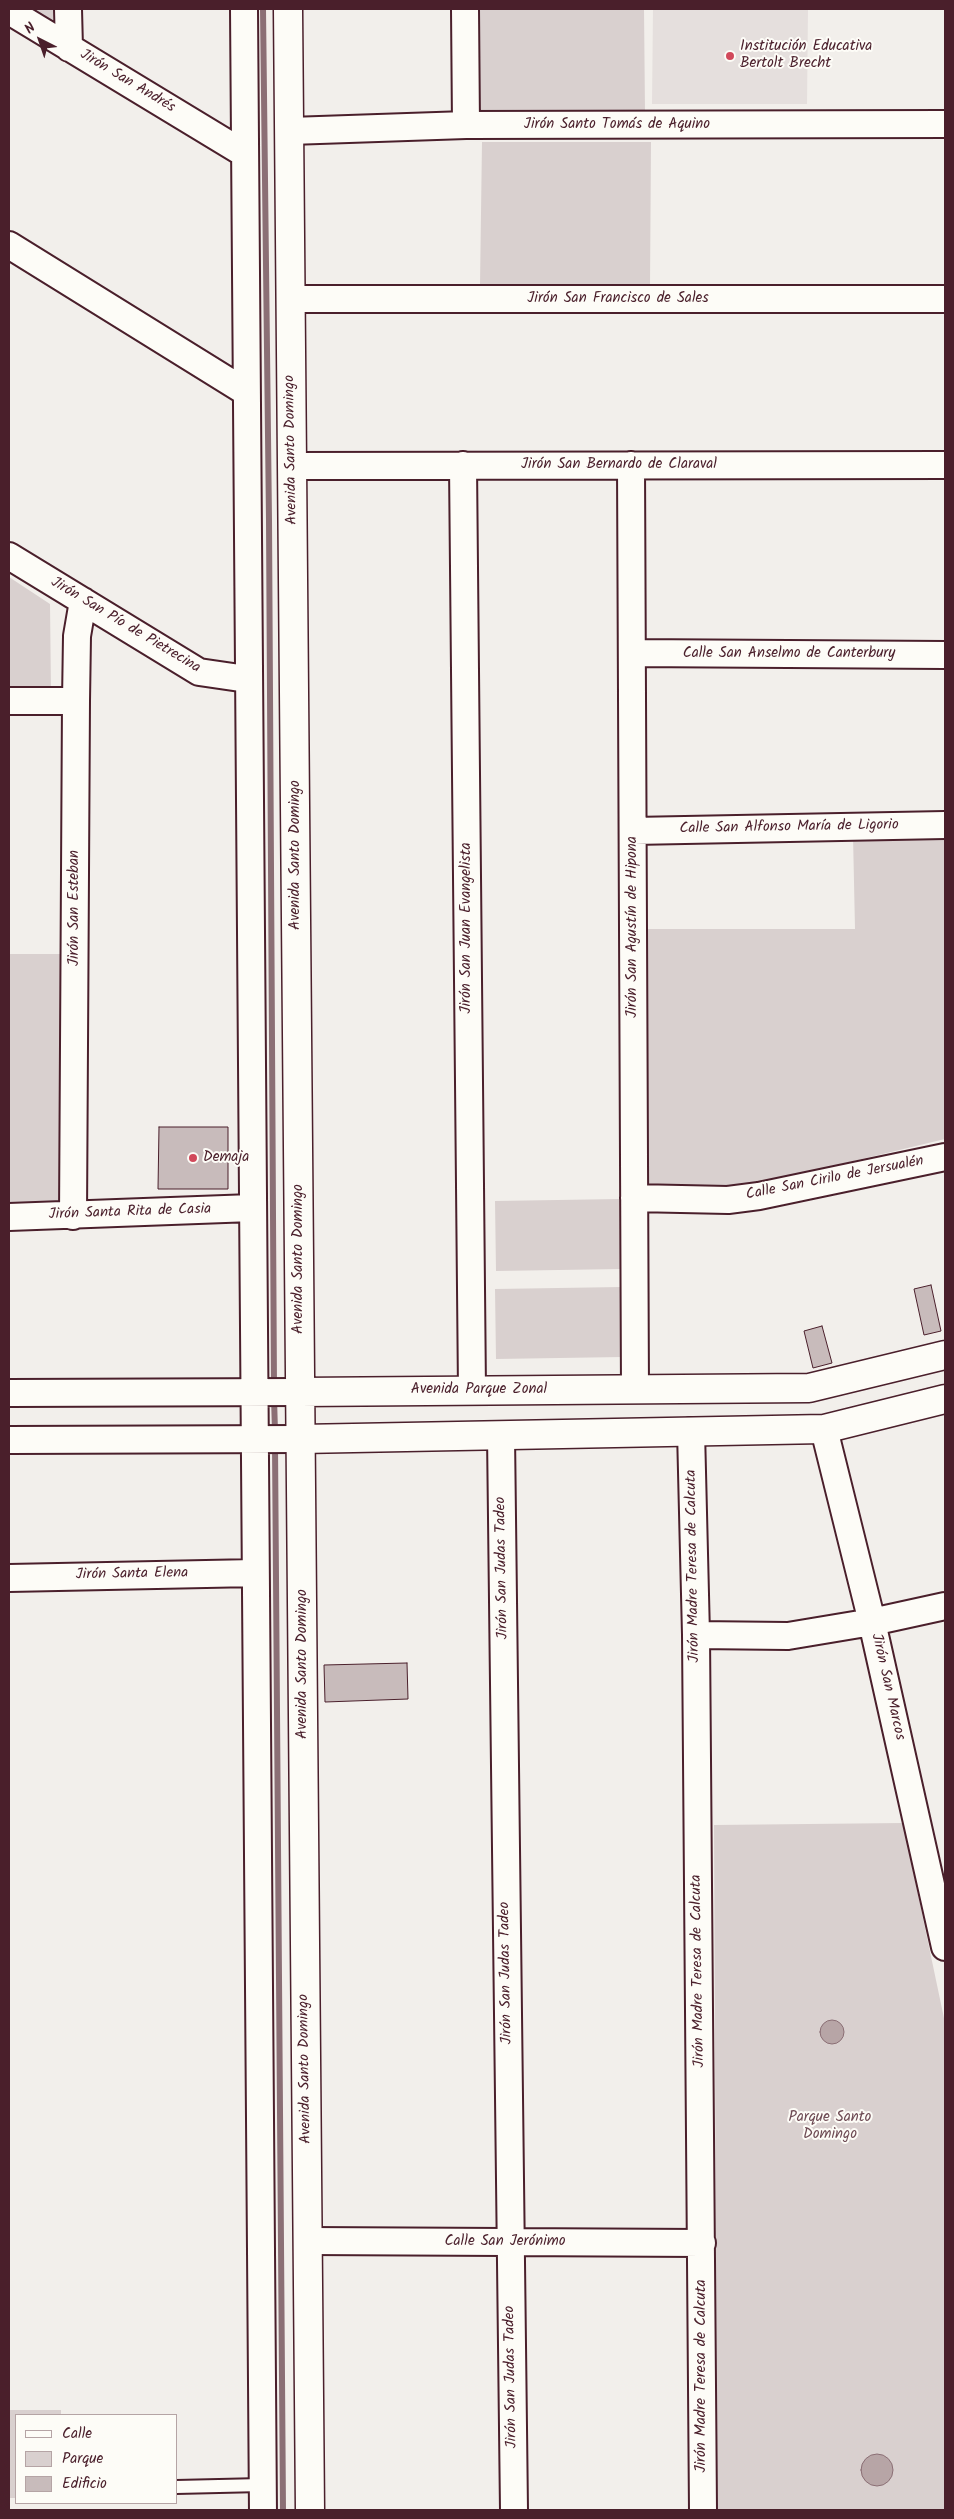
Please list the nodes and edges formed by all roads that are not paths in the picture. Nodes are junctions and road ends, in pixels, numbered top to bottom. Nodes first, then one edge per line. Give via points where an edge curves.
1 (68, 9) edge
2 (244, 9) edge
3 (288, 9) edge
4 (465, 9) edge
5 (9, 11) edge
6 (69, 48) junction
7 (945, 124) edge
8 (466, 125) junction
9 (290, 131) junction
10 (245, 154) junction
11 (9, 245) edge
12 (291, 299) junction
13 (945, 299) edge
14 (246, 392) junction
15 (464, 465) junction
16 (631, 465) junction
17 (945, 465) edge
18 (292, 466) junction
19 (9, 556) edge
20 (83, 601) junction
21 (632, 653) junction
22 (945, 655) edge
23 (248, 679) junction
24 (9, 701) edge
25 (76, 701) junction
26 (945, 825) edge
27 (632, 831) junction
28 (945, 1157) edge
29 (634, 1198) junction
30 (252, 1208) junction
31 (73, 1216) junction
32 (9, 1217) edge
33 (945, 1355) edge
34 (634, 1389) junction
35 (472, 1390) junction
36 (253, 1392) junction
37 (300, 1392) junction
38 (9, 1393) edge
39 (945, 1399) edge
40 (824, 1429) junction
41 (691, 1431) junction
42 (501, 1435) junction
43 (301, 1439) junction
44 (9, 1440) edge
45 (254, 1440) junction
46 (255, 1573) junction
47 (9, 1578) edge
48 (945, 1606) edge
49 (872, 1622) junction
50 (696, 1635) junction
51 (945, 1947) edge
52 (308, 2242) junction
53 (510, 2242) junction
54 (702, 2243) junction
55 (178, 2487) edge
56 (263, 2498) edge
57 (310, 2510) edge
58 (514, 2510) edge
59 (703, 2510) edge

1 - 6 street
2 - 10 street
3 - 9 main road, Avenida Santo Domingo
4 - 8 street
5 - 6 street, Jirón San Andrés
6 - 10 street, Jirón San Andrés
7 - 8 street, Jirón Santo Tomás de Aquino
8 - 9 street, Jirón Santo Tomás de Aquino
9 - 12 main road, Avenida Santo Domingo
10 - 14 street
11 - 14 street
12 - 13 street, Jirón San Francisco de Sales
12 - 18 main road, Avenida Santo Domingo
14 - 23 street
15 - 16 street, Jirón San Bernardo de Claraval
15 - 18 street, Jirón San Bernardo de Claraval
15 - 35 street, Jirón San Juan Evangelista
16 - 17 street, Jirón San Bernardo de Claraval
16 - 21 street, Jirón San Agustín de Hipona
18 - 37 main road, Avenida Santo Domingo
19 - 20 street, Jirón San Pío de Pietrecina
20 - 23 street, Jirón San Pío de Pietrecina via 199,672
20 - 25 street, Jirón San Esteban via 77,636
21 - 22 street, Calle San Anselmo de Canterbury
21 - 27 street, Jirón San Agustín de Hipona
23 - 30 street
24 - 25 street
25 - 31 street, Jirón San Esteban
26 - 27 street, Calle San Alfonso María de Ligorio
27 - 29 street, Jirón San Agustín de Hipona
28 - 29 street, Calle San Cirilo de Jersualén via 759,1196 728,1200
29 - 34 street, Jirón San Agustín de Hipona
30 - 31 street, Jirón Santa Rita de Casia
30 - 36 street
31 - 32 street, Jirón Santa Rita de Casia
33 - 34 main road, Avenida Parque Zonal via 809,1388
34 - 35 main road, Avenida Parque Zonal
35 - 37 main road, Avenida Parque Zonal
36 - 37 street, Avenida Parque Zonal
36 - 38 street, Avenida Parque Zonal
36 - 45 street
37 - 43 main road, Avenida Santo Domingo
39 - 40 main road
40 - 41 main road
40 - 49 street, Jirón San Marcos
41 - 42 main road
41 - 50 street, Jirón Madre Teresa de Calcuta
42 - 43 main road
42 - 53 street, Jirón San Judas Tadeo
43 - 45 street
43 - 52 main road, Avenida Santo Domingo
44 - 45 street
45 - 46 street
46 - 47 street, Jirón Santa Elena
46 - 56 street
48 - 49 street
49 - 50 street via 788,1636
49 - 51 street, Jirón San Marcos
50 - 54 street, Jirón Madre Teresa de Calcuta
52 - 53 street, Calle San Jerónimo
52 - 57 main road, Avenida Santo Domingo
53 - 54 street, Calle San Jerónimo
53 - 58 street, Jirón San Judas Tadeo
54 - 59 street, Jirón Madre Teresa de Calcuta
55 - 56 lane

